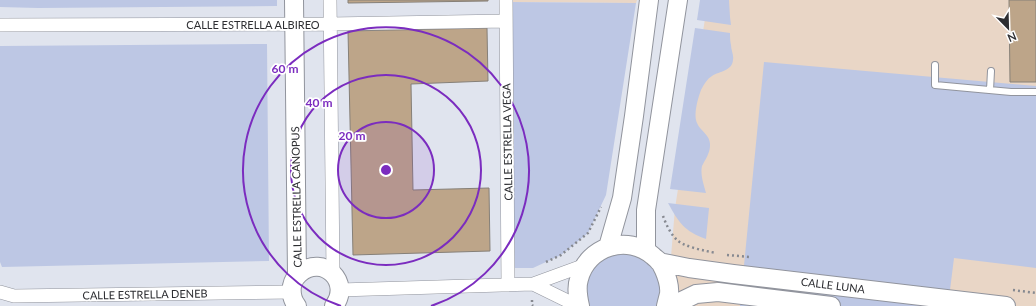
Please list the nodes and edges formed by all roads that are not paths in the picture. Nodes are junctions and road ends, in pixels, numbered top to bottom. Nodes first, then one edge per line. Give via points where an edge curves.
1 (294, 0) edge
2 (330, 0) edge
3 (506, 0) edge
4 (649, 0) edge
5 (678, 0) edge
6 (506, 21) junction
7 (294, 24) junction
8 (330, 24) junction
9 (0, 26) edge
10 (935, 65) dead end
11 (991, 71) dead end
12 (990, 90) junction
13 (1036, 92) edge
14 (608, 246) junction
15 (653, 256) junction
16 (585, 265) junction
17 (332, 273) junction
18 (297, 275) junction
19 (533, 284) junction
20 (508, 285) junction
21 (0, 292) edge
22 (337, 298) edge
23 (294, 299) edge
24 (579, 306) edge
25 (666, 306) edge
26 (671, 306) edge
27 (831, 306) edge
28 (1006, 306) edge

1 - 7 street, CALLE ESTRELLA CANOPUS
2 - 8 street
3 - 6 street, CALLE ESTRELLA VEGA
4 - 14 street via 622,198
5 - 15 street via 646,210
6 - 8 street, CALLE ESTRELLA ALBIREO
6 - 20 street, CALLE ESTRELLA VEGA
7 - 8 street, CALLE ESTRELLA ALBIREO
7 - 9 street, CALLE ESTRELLA ALBIREO
7 - 18 street, CALLE ESTRELLA CANOPUS
8 - 17 street
10 - 12 lane via 935,85
11 - 12 lane
12 - 13 lane
14 - 15 street, CALLE LUNA via 628,244
14 - 16 street via 591,257
15 - 25 street via 667,276 669,293
15 - 28 street, CALLE LUNA via 688,268
16 - 19 street
16 - 24 street via 579,279
17 - 18 street via 314,266
17 - 22 street via 338,281
18 - 23 street via 292,283
19 - 20 street
19 - 24 street
20 - 22 street
21 - 23 street, CALLE ESTRELLA DENEB via 14,296
26 - 27 street, CALLE LUNA via 696,294 718,292

